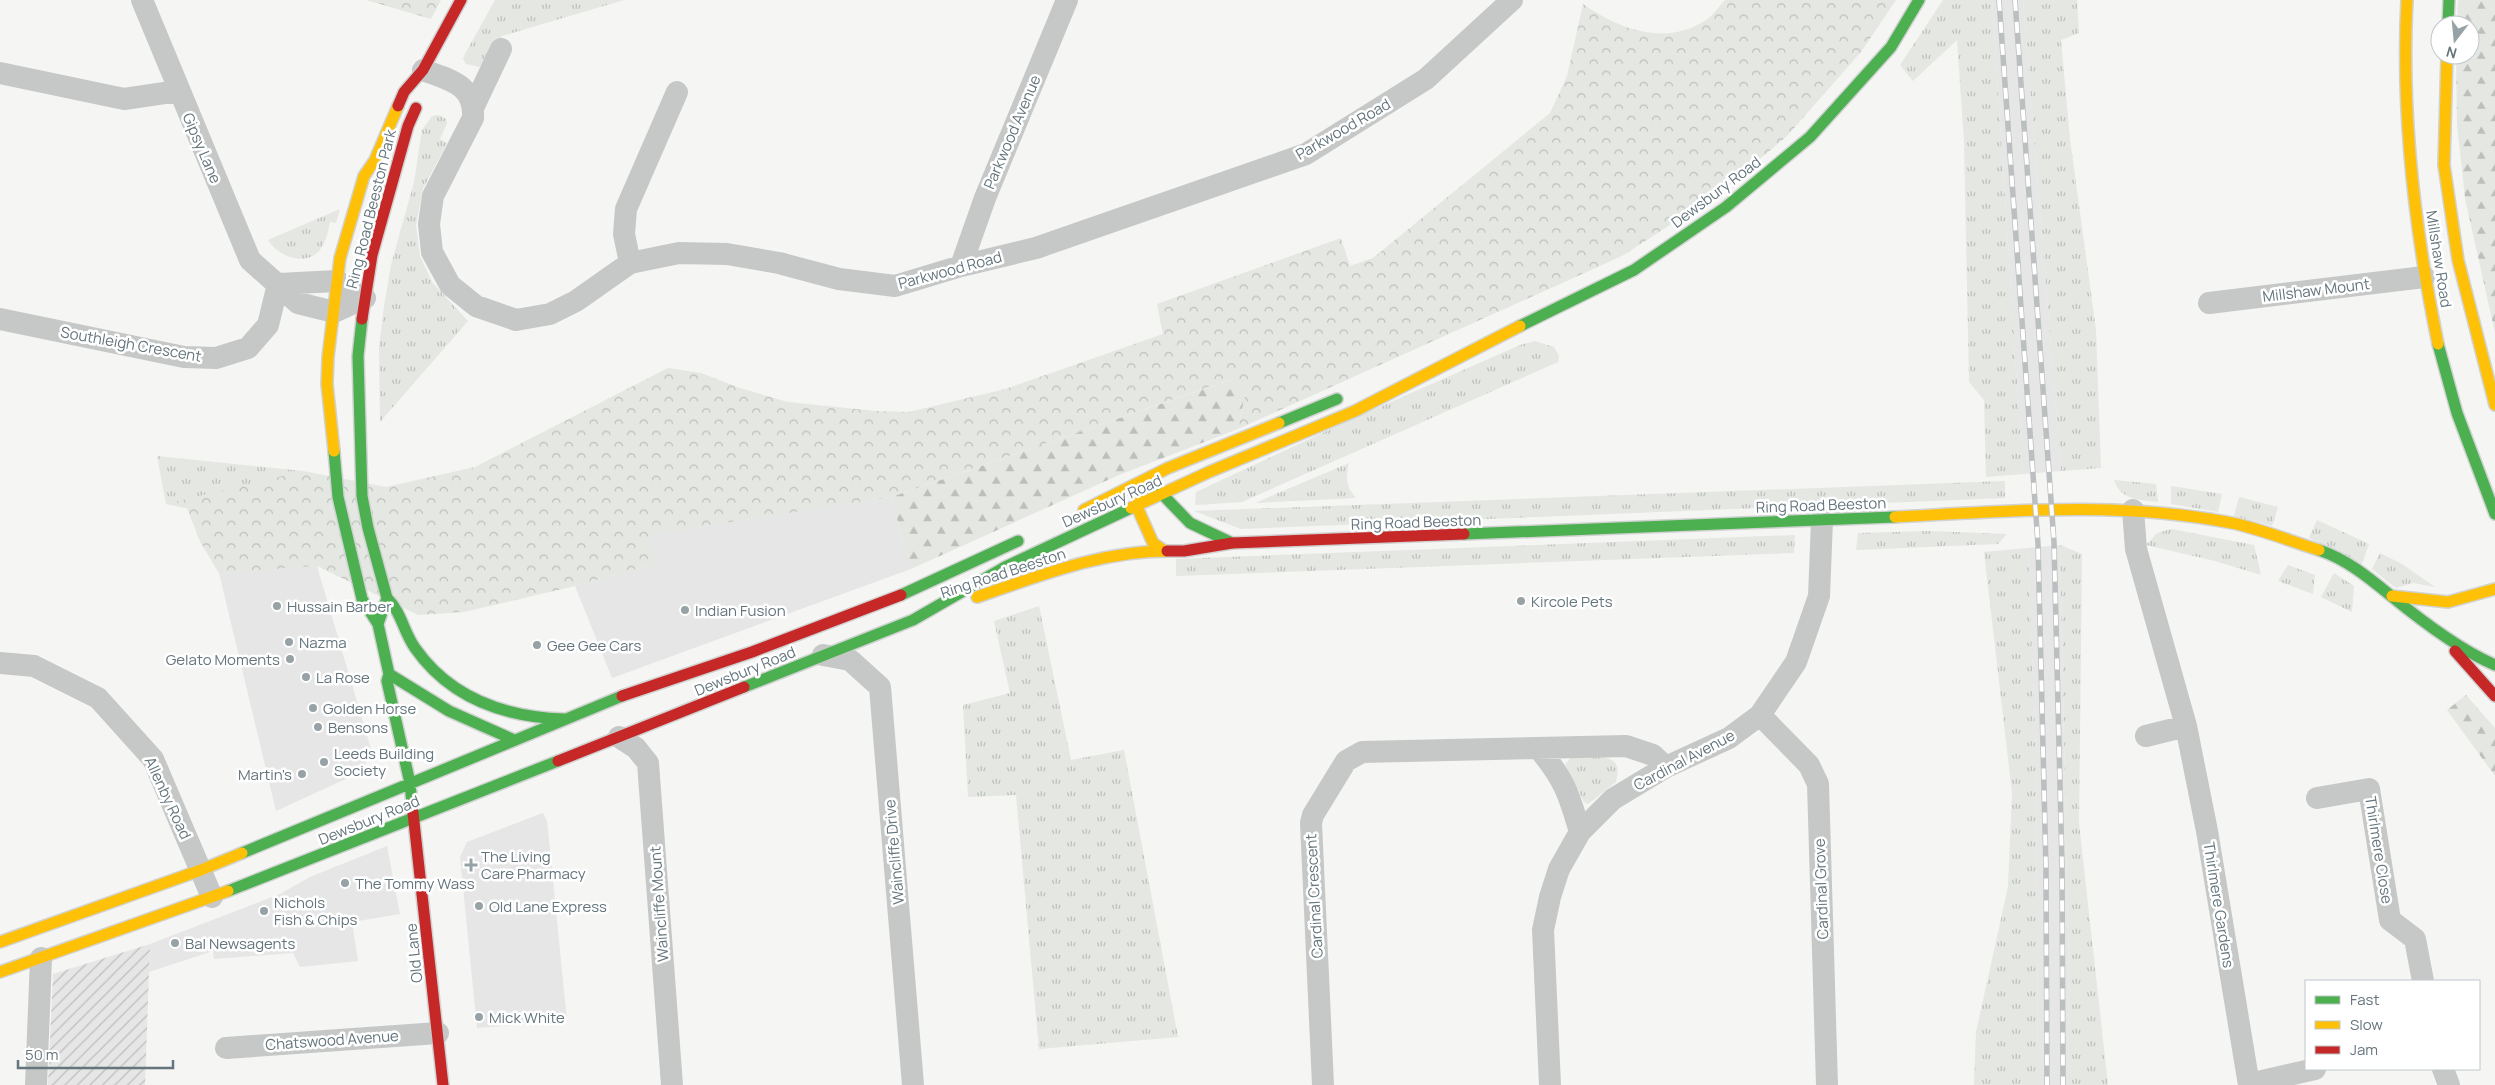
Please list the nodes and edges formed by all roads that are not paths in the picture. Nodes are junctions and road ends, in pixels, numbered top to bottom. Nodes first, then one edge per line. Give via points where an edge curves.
1 (142, 0) edge
2 (461, 0) edge
3 (1067, 0) edge
4 (1512, 0) edge
5 (1919, 0) edge
6 (2408, 0) edge
7 (2449, 0) edge
8 (2448, 15) edge
9 (501, 48) dead end
10 (2447, 65) edge
11 (423, 70) junction
12 (0, 73) edge
13 (178, 91) junction
14 (677, 92) dead end
15 (473, 108) junction
16 (630, 263) junction
17 (961, 266) junction
18 (2424, 278) junction
19 (337, 281) junction
20 (278, 284) junction
21 (364, 298) junction
22 (2209, 303) dead end
23 (334, 312) junction
24 (0, 320) edge
25 (1479, 346) junction
26 (1397, 377) dead end
27 (1351, 394) dead end
28 (2495, 404) edge
29 (1140, 484) junction
30 (1163, 495) junction
31 (1137, 507) junction
32 (2133, 510) junction
33 (2495, 514) edge
34 (1070, 517) dead end
35 (1822, 520) junction
36 (1026, 537) dead end
37 (1232, 543) junction
38 (1163, 550) junction
39 (2495, 589) edge
40 (2391, 596) junction
41 (387, 598) junction
42 (913, 620) junction
43 (378, 624) junction
44 (2445, 635) junction
45 (823, 655) junction
46 (0, 662) edge
47 (2495, 665) edge
48 (389, 674) junction
49 (2495, 696) edge
50 (1760, 715) junction
51 (564, 719) junction
52 (2186, 726) junction
53 (2146, 736) dead end
54 (619, 738) junction
55 (512, 740) junction
56 (534, 748) dead end
57 (1539, 749) junction
58 (549, 753) dead end
59 (564, 758) junction
60 (1666, 767) junction
61 (410, 783) junction
62 (2317, 798) dead end
63 (414, 818) junction
64 (1580, 832) junction
65 (201, 870) junction
66 (212, 897) junction
67 (0, 942) edge
68 (41, 958) junction
69 (0, 972) edge
70 (2423, 980) edge
71 (438, 1033) junction
72 (226, 1048) dead end
73 (2311, 1070) edge
74 (2444, 1070) edge
75 (2249, 1084) edge
76 (36, 1085) edge
77 (443, 1085) edge
78 (672, 1085) edge
79 (913, 1085) edge
80 (1323, 1085) edge
81 (1550, 1085) edge
82 (1827, 1085) edge
83 (2449, 1085) edge

1 - 13 street, Gipsy Lane
2 - 11 main road, Ring Road Beeston Park
3 - 17 street, Parkwood Avenue via 985,198
4 - 17 street, Parkwood Road via 1426,79 1306,154 1036,248
5 - 25 main road, Dewsbury Road via 1891,47 1810,137 1726,206 1634,270
6 - 18 main road, Millshaw Road via 2404,37 2412,186
7 - 8 main road
9 - 15 street, Parkwood Road
10 - 28 main road, Millshaw Road via 2444,165 2458,260
11 - 15 street via 455,82 469,93
11 - 19 main road, Ring Road Beeston Park via 404,92 375,160 364,176 340,258
11 - 21 main road, Ring Road Beeston Park via 418,102 408,126 372,255
12 - 13 street via 124,99
13 - 20 street, Gipsy Lane via 250,260
14 - 16 street via 626,209 624,234
15 - 16 street, Parkwood Road via 473,118 433,196 428,224 432,252 450,285 476,306 516,320 550,314 576,301
16 - 17 street, Parkwood Road via 679,253 727,254 779,263 839,279 895,286
18 - 22 street, Millshaw Mount
18 - 33 main road, Millshaw Road via 2447,379
19 - 20 street
19 - 21 street
19 - 23 main road, Ring Road Beeston Park
20 - 23 street, Gipsy Lane via 298,303
20 - 24 street, Southleigh Crescent via 268,325 248,348 216,358 184,356
21 - 23 street
21 - 41 main road, Ring Road Beeston Park via 358,364 362,496
23 - 43 main road, Ring Road Beeston Park via 327,384 338,497 362,599
25 - 26 main road, Dewsbury Road
25 - 30 main road, Dewsbury Road via 1354,411 1209,472
27 - 29 main road, Dewsbury Road via 1176,464
29 - 30 main road, Ring Road Beeston
29 - 31 main road
29 - 34 main road, Dewsbury Road
30 - 31 main road, Dewsbury Road
30 - 37 main road, Ring Road Beeston via 1190,523
31 - 38 main road via 1154,543
31 - 42 main road, Dewsbury Road via 1005,567
32 - 35 main road, Ring Road Beeston via 2074,508
32 - 40 main road, Ring Road Beeston via 2233,523 2310,547 2367,575
32 - 52 street, Thirlmere Gardens via 2136,548
35 - 37 main road, Ring Road Beeston
35 - 50 street, Cardinal Avenue via 1820,596 1796,662
36 - 51 main road, Dewsbury Road via 916,589
37 - 38 main road, Ring Road Beeston via 1184,551
38 - 42 main road, Ring Road Beeston via 1125,554 1055,570
39 - 40 main road via 2448,602
40 - 44 main road, Ring Road Beeston
41 - 43 main road
41 - 51 main road via 399,611 405,630 422,658 456,691 519,717
42 - 45 main road, Dewsbury Road
43 - 48 main road, Ring Road Beeston Park
44 - 47 main road, Ring Road Beeston
44 - 49 main road via 2459,659
45 - 54 main road, Dewsbury Road
45 - 79 street, Waincliffe Drive via 850,660 880,687
46 - 65 street, Allenby Road via 34,666 98,698 153,759
48 - 55 main road via 429,702
48 - 61 main road, Ring Road Beeston Park via 386,681
50 - 60 street, Cardinal Avenue via 1729,738
50 - 82 street, Cardinal Grove via 1809,765 1818,784
51 - 55 main road, Dewsbury Road
52 - 53 street
52 - 75 street, Thirlmere Gardens
54 - 59 main road, Dewsbury Road
54 - 78 street, Waincliffe Mount via 636,748 648,763
55 - 56 main road
55 - 61 main road, Dewsbury Road
57 - 60 street, Cardinal Crescent via 1626,746 1653,755
57 - 64 street via 1556,768 1567,788
57 - 80 street, Cardinal Crescent via 1362,752 1346,761 1311,823
58 - 59 main road
59 - 63 main road, Dewsbury Road
60 - 64 street, Cardinal Avenue via 1613,800
61 - 63 main road, Ring Road Beeston Park
61 - 65 main road, Dewsbury Road
62 - 70 street, Thirlmere Close via 2370,789 2390,920 2415,939
63 - 66 main road, Dewsbury Road
63 - 71 main road, Old Lane
64 - 81 street, Cardinal Avenue via 1559,869 1543,930
65 - 66 street, Allenby Road
65 - 67 main road, Dewsbury Road
66 - 68 main road, Dewsbury Road
68 - 69 main road, Dewsbury Road
68 - 76 street
71 - 72 street, Chatswood Avenue
71 - 77 main road, Old Lane
73 - 75 street
74 - 83 street

